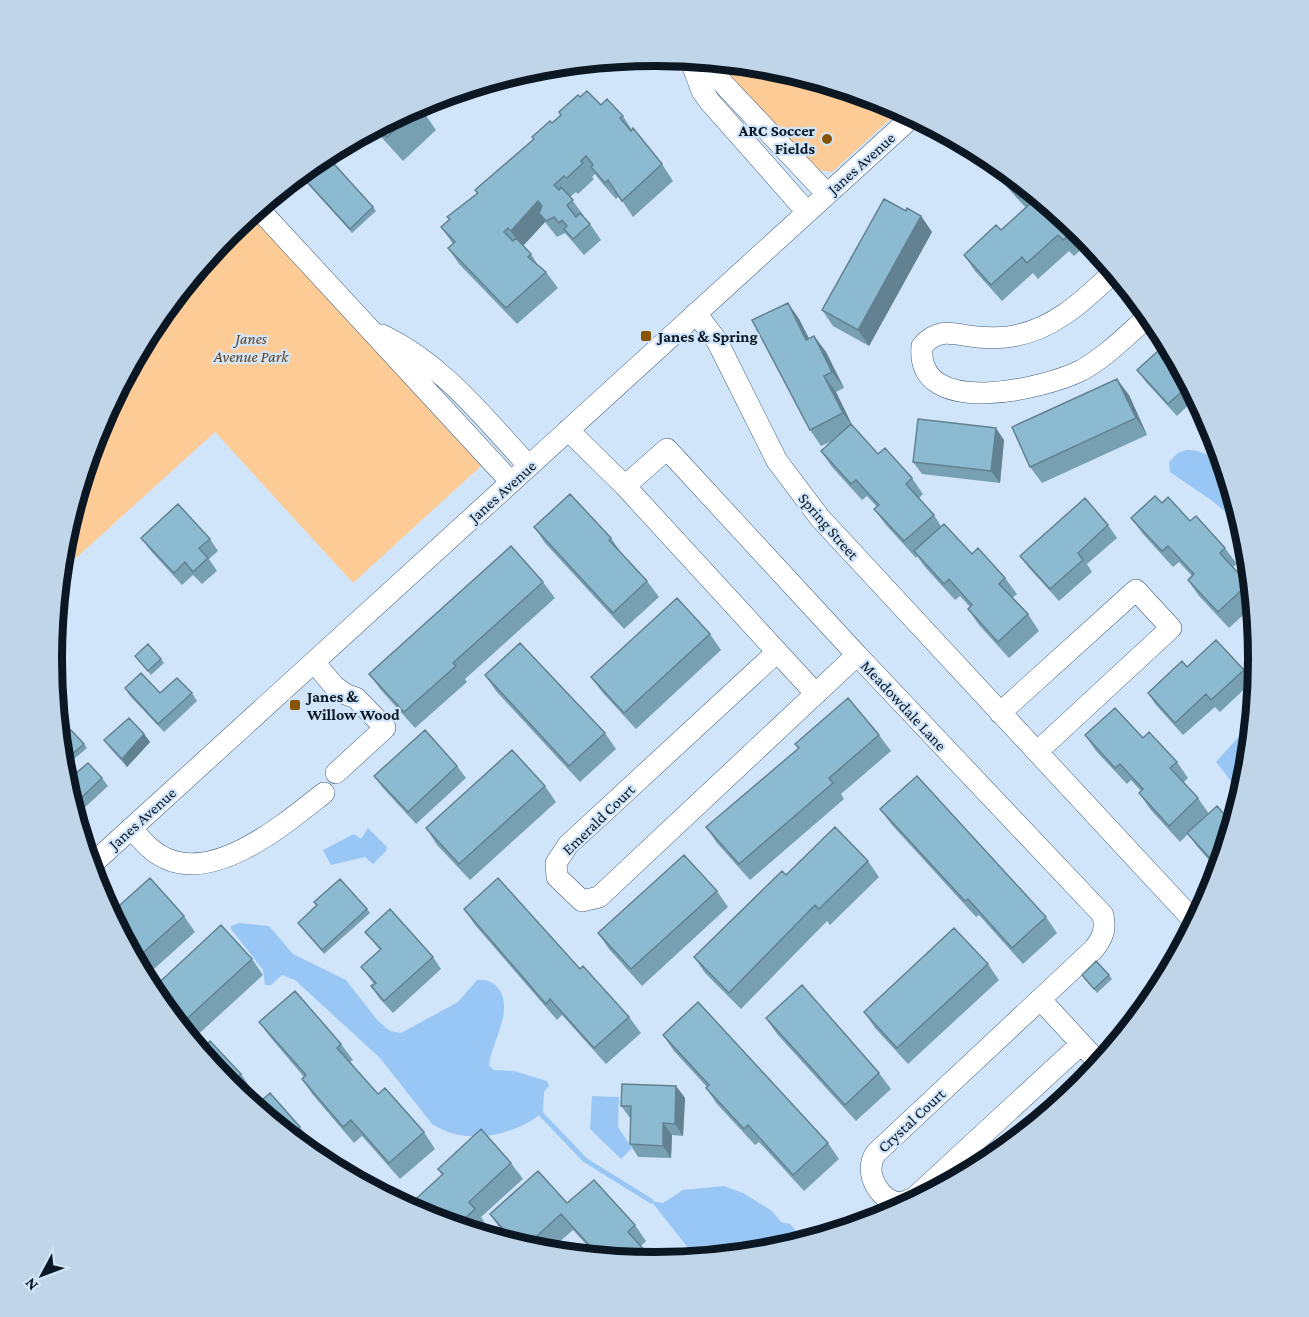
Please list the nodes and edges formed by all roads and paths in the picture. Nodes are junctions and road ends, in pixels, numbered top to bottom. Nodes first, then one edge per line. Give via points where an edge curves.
1 (693, 67) edge
2 (709, 69) edge
3 (906, 122) edge
4 (827, 194) junction
5 (807, 212) junction
6 (263, 214) edge
7 (1108, 278) edge
8 (696, 313) junction
9 (1142, 322) edge
10 (371, 330) junction
11 (568, 430) junction
12 (529, 466) junction
13 (511, 482) junction
14 (625, 486) junction
15 (777, 652) junction
16 (857, 655) junction
17 (314, 662) junction
18 (816, 694) junction
19 (1000, 713) junction
20 (1037, 752) junction
21 (336, 774) dead end
22 (324, 793) dead end
23 (131, 828) junction
24 (97, 859) edge
25 (1189, 915) edge
26 (1040, 999) junction
27 (1081, 1044) junction
28 (1093, 1057) edge
29 (930, 1183) edge
30 (892, 1201) edge

1 - 5 street via 710,102
2 - 4 street
3 - 4 street, Janes Avenue
4 - 5 street, Janes Avenue
5 - 8 street, Janes Avenue
6 - 10 street
7 - 9 street via 1070,313 1042,327 1014,336 939,332 922,346 921,360 929,375 942,385 962,391 1010,393 1082,370
8 - 11 street, Janes Avenue
8 - 19 street, Spring Street via 717,341 764,436 800,494
10 - 12 street via 411,349 443,375
10 - 13 street
11 - 12 street, Janes Avenue
11 - 14 street
12 - 13 street, Janes Avenue
13 - 17 street, Janes Avenue
14 - 15 street
14 - 16 street via 667,449
15 - 18 street
15 - 18 street, Emerald Court via 561,854 556,863 557,877 577,898 589,902 599,897
16 - 18 street, Meadowdale Lane
16 - 26 street, Meadowdale Lane via 1103,915 1103,936 1094,949
17 - 21 street via 334,686 357,698 385,728
17 - 23 street, Janes Avenue
19 - 20 street, Spring Street
19 - 20 street via 1136,590 1171,628
20 - 25 street, Spring Street
22 - 23 street via 265,838 199,863 167,860
23 - 24 street, Janes Avenue
26 - 27 street
26 - 30 street, Crystal Court via 876,1153 869,1174
27 - 28 street
27 - 29 street, Crystal Court

